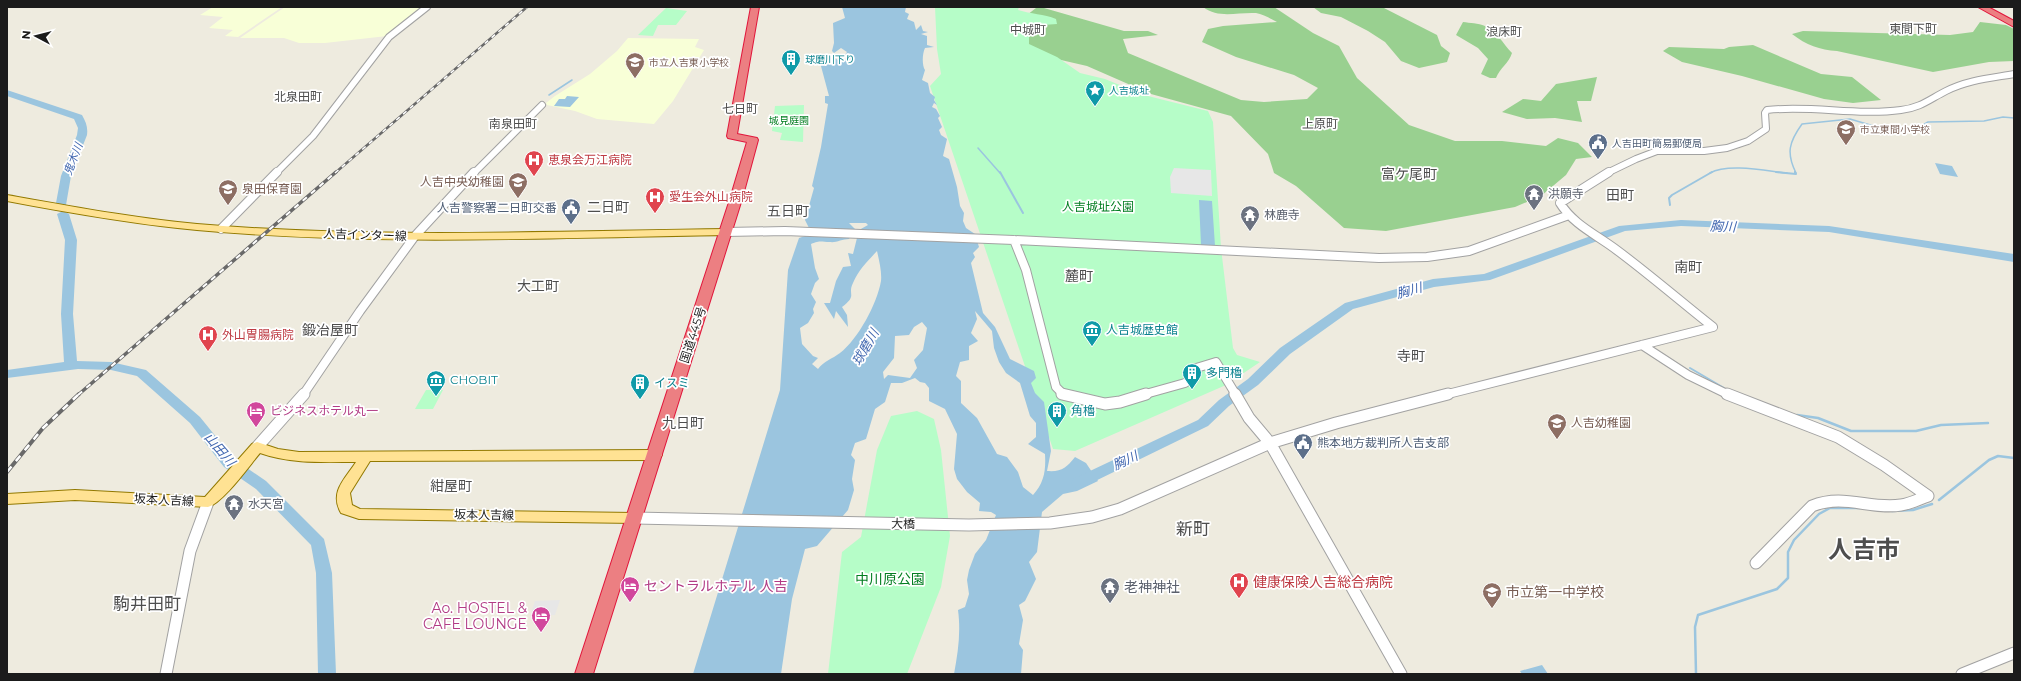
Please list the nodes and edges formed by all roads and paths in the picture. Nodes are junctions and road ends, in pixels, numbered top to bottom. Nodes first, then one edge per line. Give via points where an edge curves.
1 (427, 7) edge
2 (754, 7) edge
3 (1982, 7) edge
4 (2014, 24) edge
5 (2014, 74) edge
6 (542, 105) dead end
7 (7, 198) edge
8 (1571, 216) junction
9 (221, 229) junction
10 (726, 232) junction
11 (415, 236) junction
12 (1014, 240) junction
13 (1642, 345) junction
14 (1270, 443) junction
15 (254, 450) junction
16 (655, 455) junction
17 (366, 457) junction
18 (212, 498) junction
19 (7, 499) edge
20 (635, 518) junction
21 (1756, 563) dead end
22 (2014, 653) edge
23 (166, 674) edge
24 (584, 674) edge
25 (1402, 674) edge
26 (1962, 674) edge

1 - 9 street via 389,37 313,136
2 - 10 highway, 国道445号 via 732,136 753,140
3 - 4 highway
5 - 8 street via 1969,82 1946,91 1925,104 1902,110 1767,110 1766,129 1741,144 1699,151 1659,151 1630,161 1560,203
6 - 11 street
7 - 9 main road, 人吉インター線 via 97,215
8 - 12 street via 1469,251 1427,257 1379,258
8 - 13 street, 大橋 via 1713,327
9 - 11 main road, 人吉インター線
10 - 11 main road, 人吉インター線
10 - 12 street
10 - 16 highway, 国道445号
11 - 15 street via 360,311 310,389
12 - 14 street via 1026,270 1056,387 1062,395 1105,404 1120,402 1185,383 1191,378 1193,369 1216,362 1249,418
13 - 14 street, 大橋 via 1336,422
13 - 21 street via 1664,362 1730,396 1854,445 1928,496 1900,505 1838,500 1818,503 1785,531
14 - 20 street, 大橋 via 1120,509 1092,517 1050,523 969,525
14 - 25 street
15 - 17 main road via 299,457
15 - 18 main road
16 - 17 main road
16 - 20 highway, 国道445号
17 - 20 main road, 坂本人吉線 via 343,493 346,510 360,514
18 - 19 main road, 坂本人吉線 via 75,495
18 - 23 street via 190,551
20 - 24 highway, 国道445号
22 - 26 street

